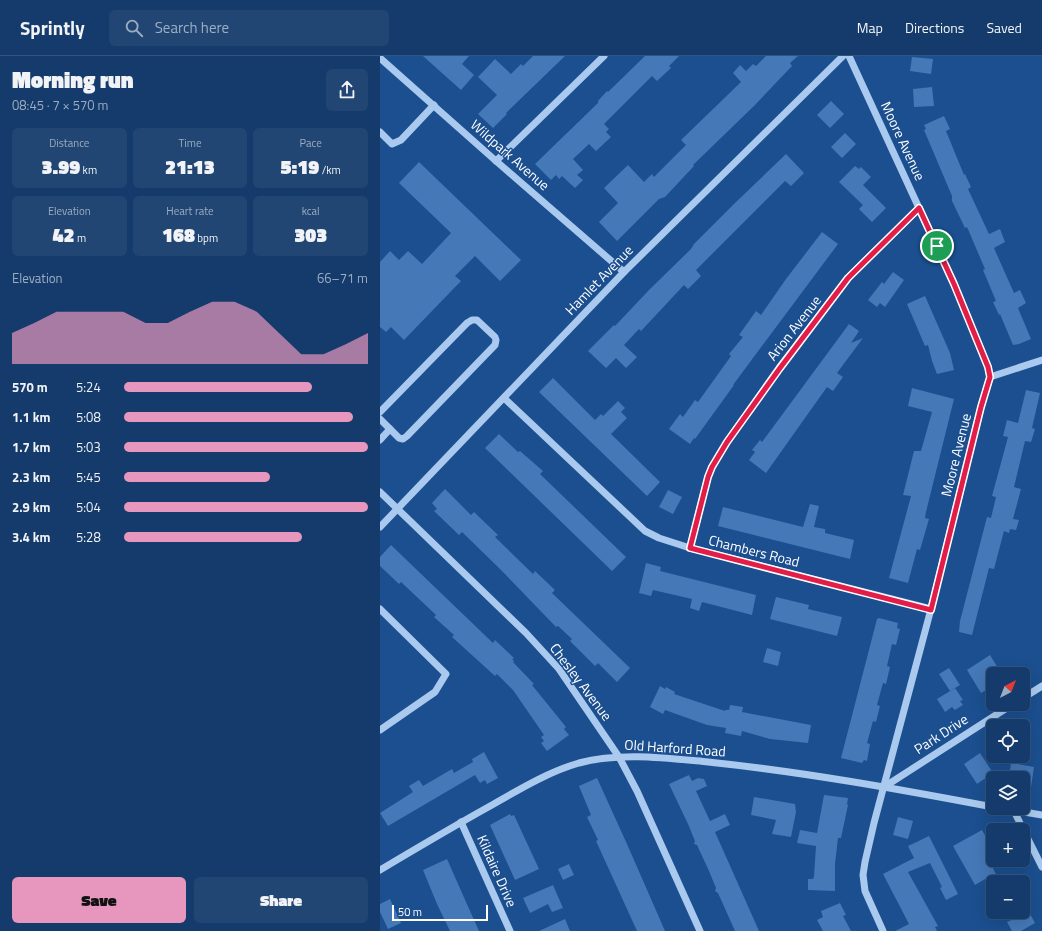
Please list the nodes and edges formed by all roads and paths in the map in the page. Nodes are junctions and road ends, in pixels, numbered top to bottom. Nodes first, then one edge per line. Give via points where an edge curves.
1 (604, 56) edge
2 (843, 56) edge
3 (849, 56) edge
4 (380, 58) edge
5 (434, 105) junction
6 (380, 132) edge
7 (496, 161) junction
8 (919, 208) junction
9 (624, 272) junction
10 (1042, 360) edge
11 (990, 377) junction
12 (504, 398) junction
13 (380, 412) edge
14 (380, 419) edge
15 (390, 429) junction
16 (380, 440) edge
17 (380, 492) edge
18 (397, 509) junction
19 (380, 527) edge
20 (690, 548) junction
21 (380, 609) edge
22 (931, 610) junction
23 (1042, 686) edge
24 (1030, 694) edge
25 (1002, 711) edge
26 (380, 730) edge
27 (619, 757) junction
28 (884, 787) junction
29 (986, 806) edge
30 (1030, 813) edge
31 (1016, 815) edge
32 (1042, 815) edge
33 (461, 822) junction
34 (1042, 867) edge
35 (380, 870) edge
36 (510, 931) edge
37 (700, 931) edge
38 (883, 931) edge

1 - 7 street
2 - 9 street, Hamlet Avenue
3 - 8 street, Moore Avenue
4 - 5 street, Wildpark Avenue
5 - 6 street via 401,140 392,144
5 - 7 street, Wildpark Avenue
7 - 9 street, Wildpark Avenue
8 - 11 street, Moore Avenue via 954,284 987,363
8 - 20 street, Arion Avenue via 848,278 727,442 708,477
9 - 12 street, Hamlet Avenue
10 - 11 street
11 - 22 street, Moore Avenue
12 - 18 street, Hamlet Avenue
12 - 20 street, Chambers Road via 635,523 659,538
13 - 15 street via 467,323 477,320 495,337 495,345 407,436 399,438
14 - 15 street
15 - 16 street
17 - 18 street, Chesley Avenue
18 - 19 street, Hamlet Avenue
18 - 27 street, Chesley Avenue via 543,651 575,691
20 - 22 street, Chambers Road
21 - 26 street via 446,674 435,692
22 - 28 street, Moore Avenue
23 - 24 street
25 - 28 street, Park Drive
27 - 28 street, Old Harford Road via 686,760 766,768
27 - 33 street, Old Harford Road via 593,760 548,774
27 - 37 street, Chesley Avenue
28 - 29 street, Old Harford Road
28 - 38 street, Moore Avenue via 863,874 867,898
30 - 32 street
31 - 34 street
33 - 35 street, Old Harford Road
33 - 36 street, Kildaire Drive

